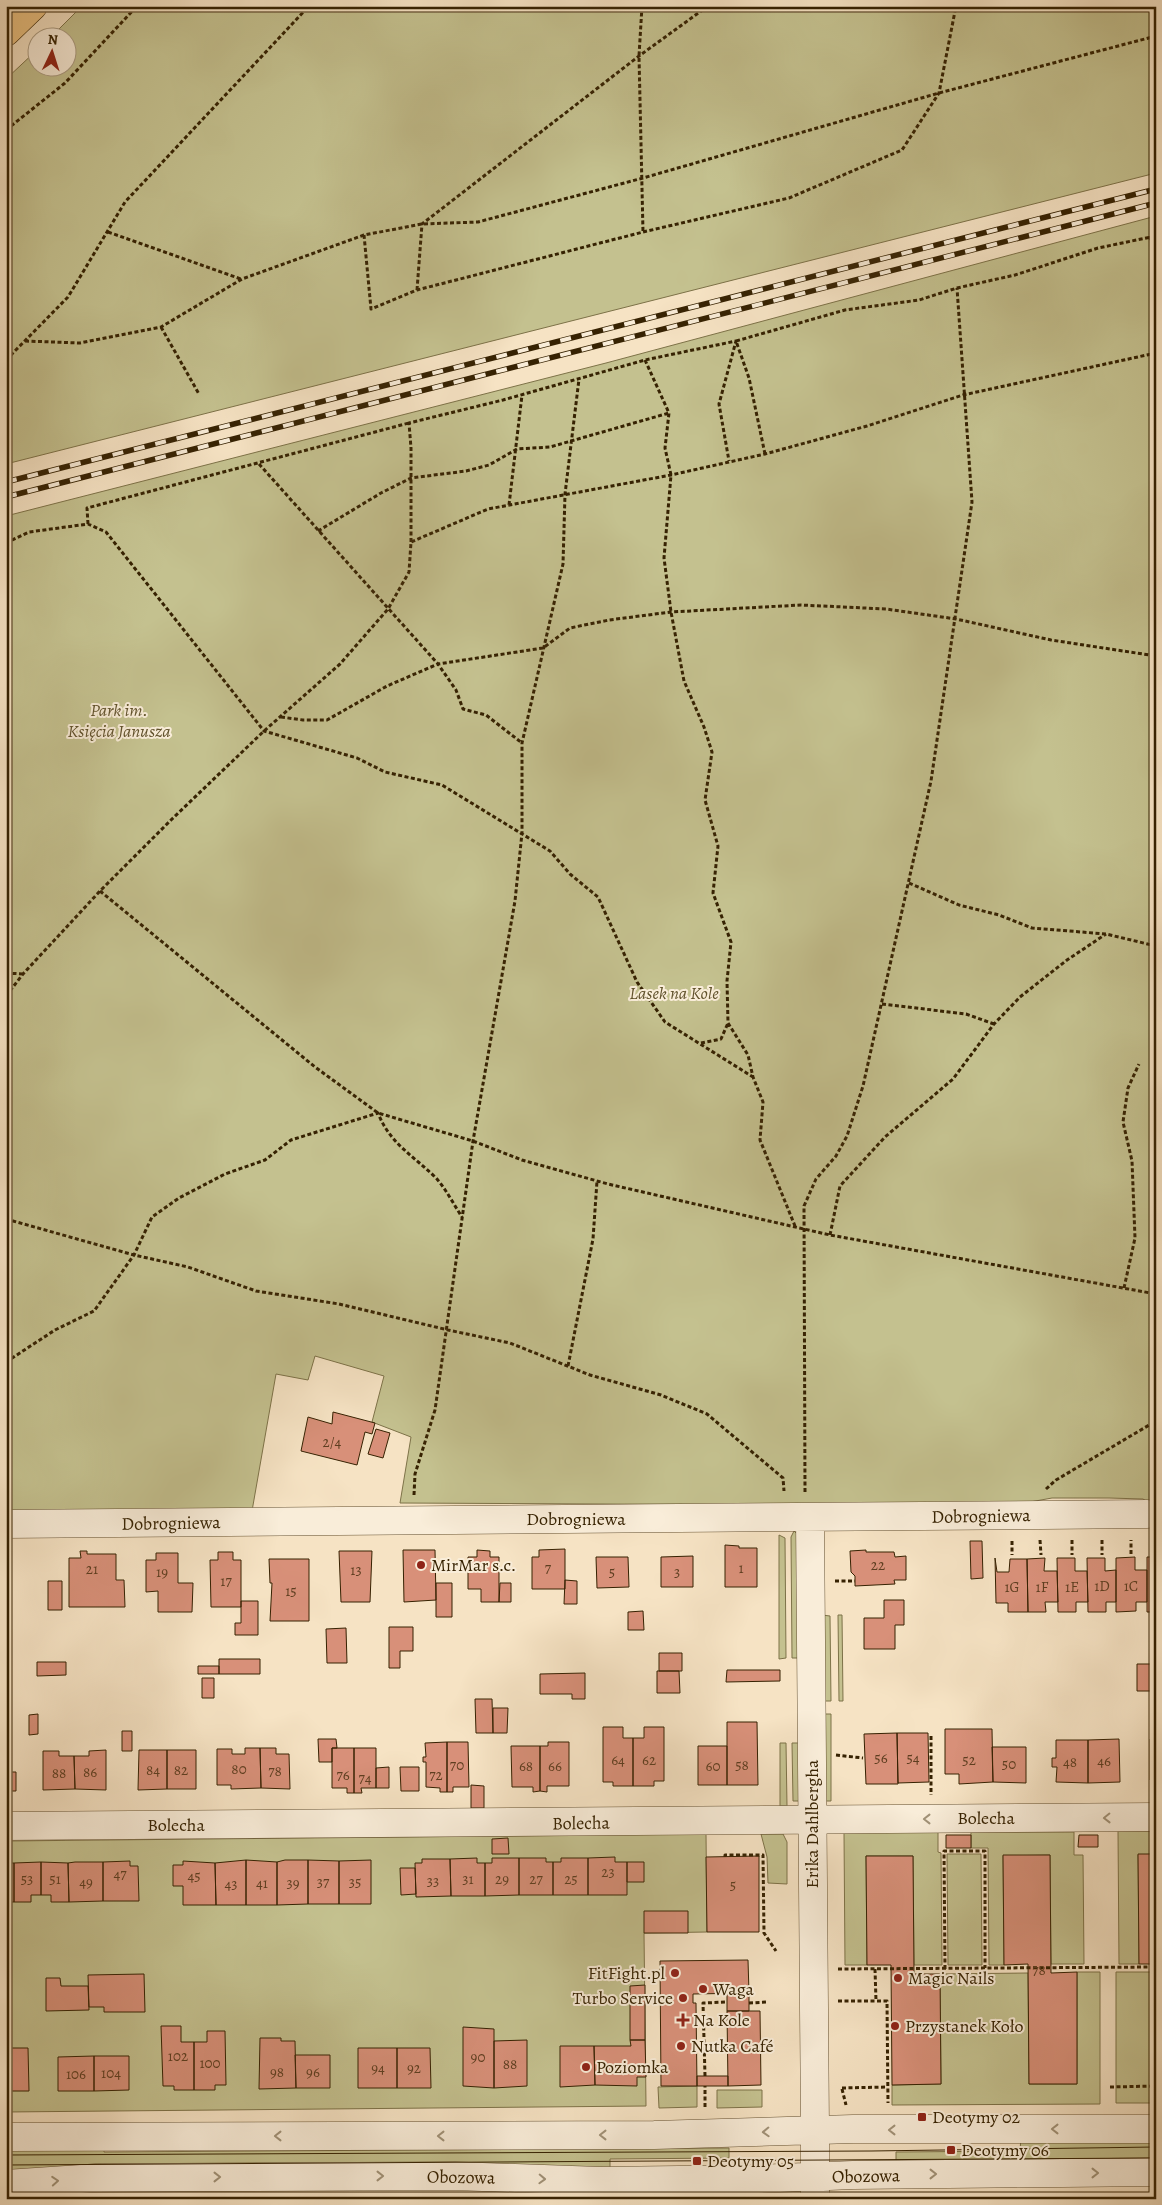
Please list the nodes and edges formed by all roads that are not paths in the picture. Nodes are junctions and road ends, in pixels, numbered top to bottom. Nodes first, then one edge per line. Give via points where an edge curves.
1 (33, 6) edge
2 (6, 32) edge
3 (1147, 1514) dead end
4 (799, 1518) junction
5 (6, 1524) edge
6 (1156, 1817) edge
7 (812, 1820) junction
8 (6, 1826) edge
9 (1156, 2129) edge
10 (815, 2130) junction
11 (6, 2137) edge
12 (1156, 2172) edge
13 (6, 2184) edge
14 (814, 2188) edge
15 (599, 2190) edge

1 - 2 highway
3 - 4 street, Dobrogniewa
4 - 5 street, Dobrogniewa
4 - 7 street, Erika Dahlbergha
6 -> 7 street, Bolecha
7 - 8 street, Bolecha
7 - 10 street, Erika Dahlbergha
9 -> 10 street
10 -> 11 street via 654,2135
10 - 14 street, Erika Dahlbergha
14 -> 12 street, Obozowa via 853,2175
13 -> 15 street, Obozowa via 96,2178 455,2176
14 - 15 street, Obozowa

